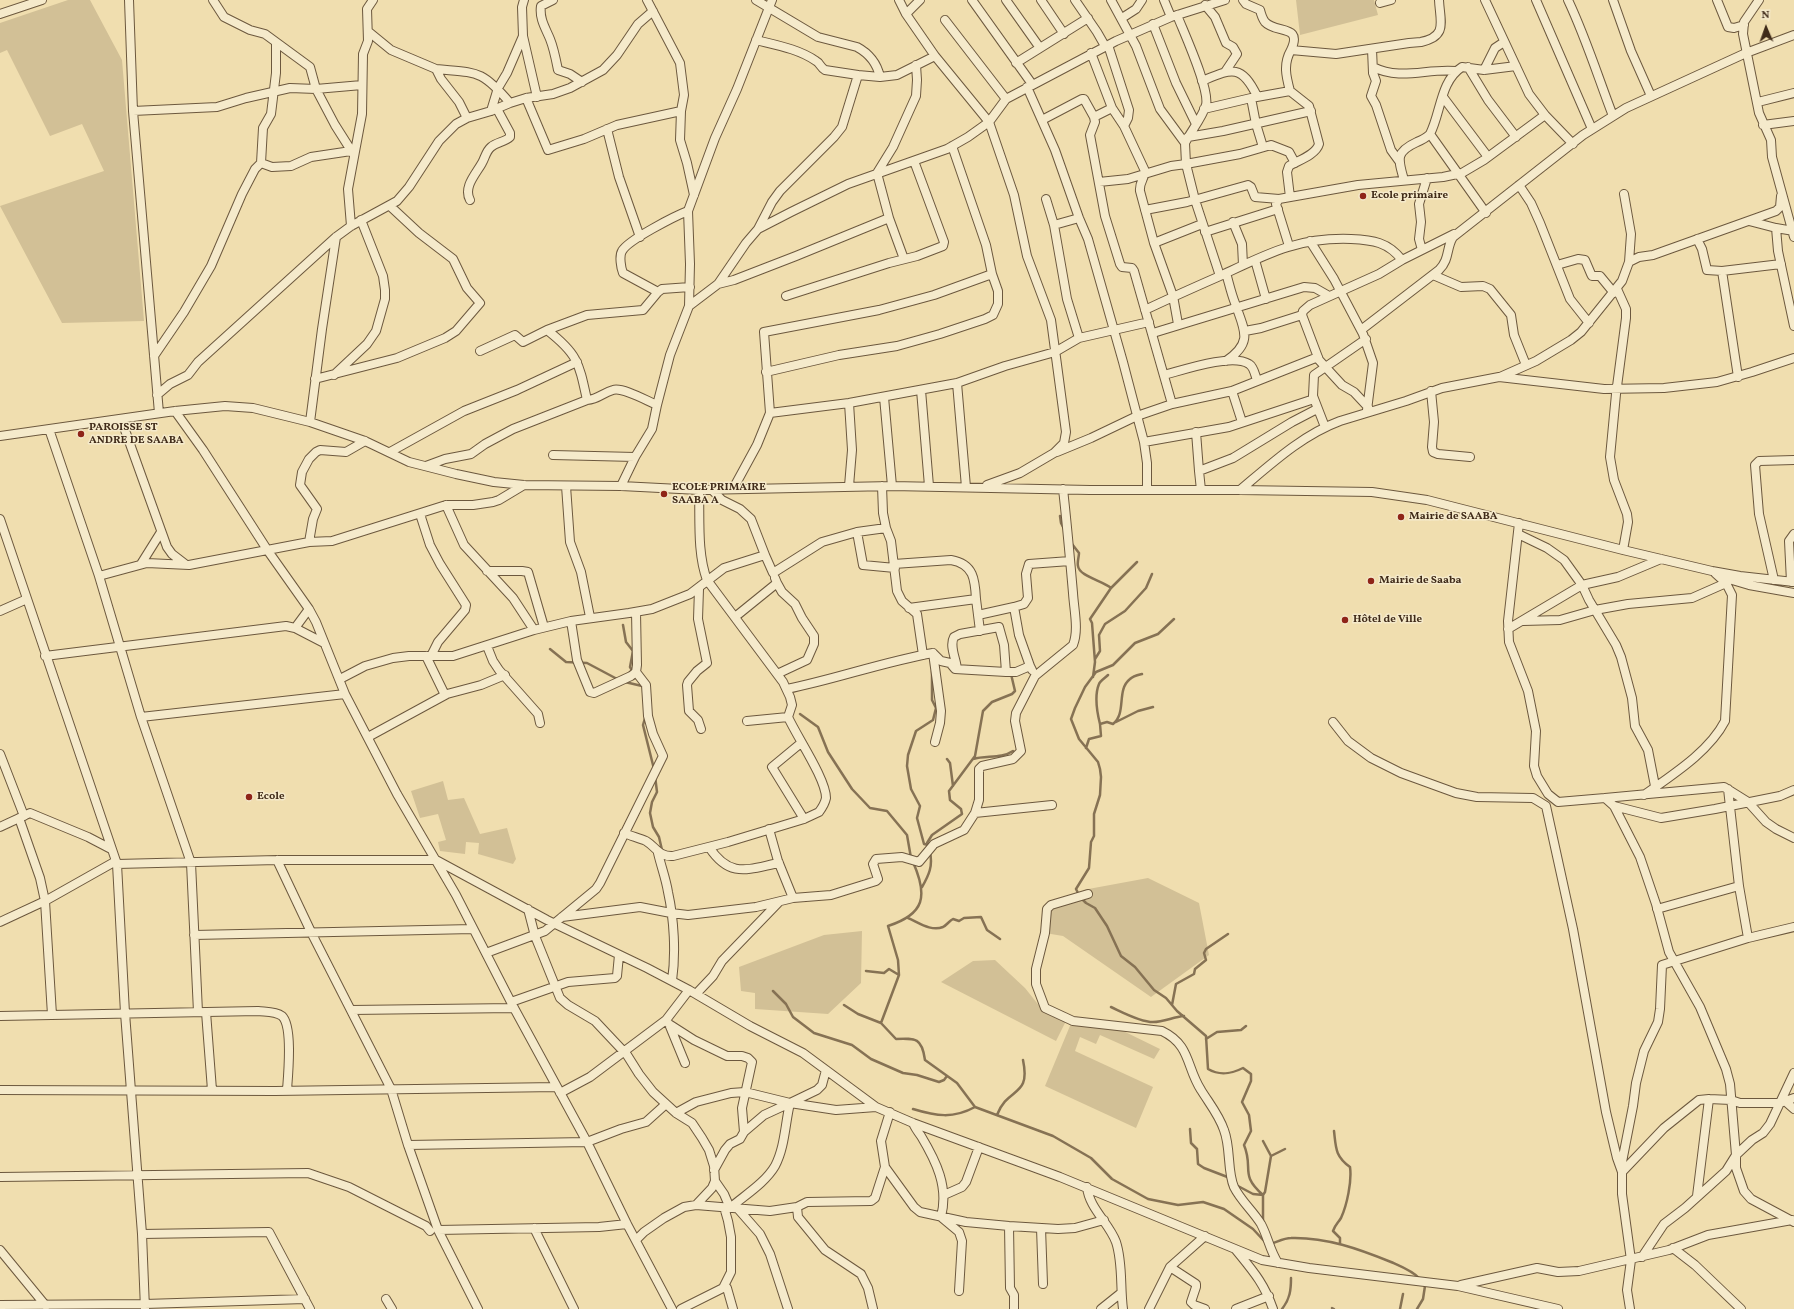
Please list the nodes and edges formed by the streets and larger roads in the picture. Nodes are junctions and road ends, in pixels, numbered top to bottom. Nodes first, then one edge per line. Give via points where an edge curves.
1 (41, 0) edge
2 (129, 0) edge
3 (213, 0) edge
4 (373, 0) edge
5 (524, 0) edge
6 (553, 0) edge
7 (647, 0) edge
8 (756, 0) edge
9 (899, 0) edge
10 (920, 0) edge
11 (972, 0) edge
12 (1006, 0) edge
13 (1041, 0) edge
14 (1075, 0) edge
15 (1111, 0) edge
16 (1142, 0) edge
17 (1164, 0) edge
18 (1243, 0) edge
19 (1391, 0) edge
20 (1439, 0) edge
21 (1485, 0) edge
22 (1536, 0) edge
23 (1568, 0) edge
24 (1612, 0) edge
25 (1717, 0) edge
26 (1760, 0) edge
27 (1220, 1) edge
28 (1380, 3) dead end
29 (770, 4) edge
30 (1205, 5) junction
31 (653, 11) junction
32 (0, 14) edge
33 (906, 14) junction
34 (1174, 16) junction
35 (1088, 18) junction
36 (1122, 18) junction
37 (945, 20) dead end
38 (1154, 24) junction
39 (1744, 25) junction
40 (369, 32) junction
41 (1064, 34) junction
42 (1130, 34) junction
43 (1794, 35) edge
44 (523, 36) junction
45 (756, 40) junction
46 (1504, 42) junction
47 (276, 43) junction
48 (1106, 46) junction
49 (1040, 48) junction
50 (1372, 49) junction
51 (1291, 50) junction
52 (1746, 53) junction
53 (1091, 54) junction
54 (935, 56) junction
55 (1016, 63) junction
56 (916, 65) junction
57 (1516, 66) junction
58 (1373, 67) junction
59 (1468, 67) junction
60 (436, 69) junction
61 (1484, 70) junction
62 (1456, 71) junction
63 (1225, 72) junction
64 (858, 75) junction
65 (880, 76) junction
66 (1202, 81) junction
67 (582, 82) junction
68 (362, 85) junction
69 (1030, 86) junction
70 (498, 88) junction
71 (316, 89) junction
72 (1290, 91) junction
73 (273, 92) junction
74 (1794, 93) edge
75 (1651, 96) junction
76 (537, 97) junction
77 (1254, 97) junction
78 (1443, 97) junction
79 (526, 98) junction
80 (1006, 99) junction
81 (1758, 102) junction
82 (510, 103) junction
83 (1112, 108) junction
84 (1204, 109) junction
85 (494, 110) junction
86 (133, 111) junction
87 (681, 111) junction
88 (1311, 111) junction
89 (1545, 115) junction
90 (1613, 116) junction
91 (1094, 117) junction
92 (467, 118) junction
93 (1042, 120) junction
94 (989, 122) junction
95 (1794, 122) edge
96 (1196, 124) junction
97 (1256, 124) junction
98 (1763, 125) junction
99 (1124, 126) junction
100 (607, 128) junction
101 (1592, 129) junction
102 (1430, 134) junction
103 (1516, 137) junction
104 (1187, 140) junction
105 (1573, 144) junction
106 (952, 146) junction
107 (1263, 147) junction
108 (352, 153) junction
109 (1488, 158) junction
110 (914, 161) junction
111 (1399, 161) junction
112 (261, 163) junction
113 (1295, 163) junction
114 (1186, 164) junction
115 (876, 173) junction
116 (1145, 174) junction
117 (1457, 174) junction
118 (1427, 178) junction
119 (1404, 180) junction
120 (1099, 182) junction
121 (1781, 184) junction
122 (1519, 186) junction
123 (1624, 194) dead end
124 (694, 196) junction
125 (1290, 197) junction
126 (1046, 199) dead end
127 (1279, 199) junction
128 (470, 200) dead end
129 (1195, 200) junction
130 (390, 206) junction
131 (1145, 210) junction
132 (1278, 210) junction
133 (688, 212) junction
134 (1486, 213) junction
135 (890, 218) junction
136 (1079, 218) junction
137 (361, 220) junction
138 (1749, 221) junction
139 (1233, 222) junction
140 (1054, 224) junction
141 (351, 226) junction
142 (1204, 228) junction
143 (1776, 228) junction
144 (758, 229) junction
145 (1462, 230) junction
146 (1793, 233) edge
147 (640, 236) junction
148 (336, 237) junction
149 (1697, 239) junction
150 (1310, 241) junction
151 (1154, 243) junction
152 (1289, 246) junction
153 (1422, 250) junction
154 (904, 259) junction
155 (1254, 260) junction
156 (1402, 260) junction
157 (1629, 262) junction
158 (1781, 264) junction
159 (1243, 265) junction
160 (1557, 265) junction
161 (1722, 271) junction
162 (992, 274) junction
163 (1223, 275) junction
164 (1433, 275) junction
165 (718, 284) junction
166 (690, 287) junction
167 (1340, 291) junction
168 (1615, 291) junction
169 (658, 292) junction
170 (786, 296) dead end
171 (1173, 296) junction
172 (1329, 296) junction
173 (1266, 299) junction
174 (689, 306) junction
175 (1237, 308) junction
176 (1146, 310) junction
177 (1302, 315) junction
178 (1149, 322) junction
179 (1588, 323) junction
180 (1178, 324) junction
181 (1794, 326) edge
182 (547, 330) junction
183 (1114, 330) junction
184 (1361, 330) junction
185 (1245, 331) junction
186 (1152, 332) junction
187 (1079, 338) junction
188 (1366, 340) junction
189 (480, 351) dead end
190 (1055, 352) junction
191 (154, 356) junction
192 (1318, 357) junction
193 (1794, 358) edge
194 (1226, 361) junction
195 (577, 362) junction
196 (1526, 365) junction
197 (1324, 367) junction
198 (766, 372) junction
199 (334, 375) junction
200 (1164, 375) junction
201 (1499, 377) junction
202 (1738, 377) junction
203 (315, 379) junction
204 (1257, 380) junction
205 (957, 383) junction
206 (1617, 389) junction
207 (921, 390) junction
208 (1232, 391) junction
209 (1431, 392) junction
210 (157, 395) junction
211 (884, 397) junction
212 (1314, 399) junction
213 (587, 400) junction
214 (849, 403) junction
215 (1172, 404) junction
216 (657, 405) junction
217 (1317, 409) junction
218 (1367, 410) junction
219 (175, 411) junction
220 (159, 413) junction
221 (770, 413) junction
222 (1137, 416) junction
223 (121, 419) junction
224 (310, 422) junction
225 (1242, 422) junction
226 (1325, 427) junction
227 (48, 429) junction
228 (1196, 432) junction
229 (0, 436) edge
230 (366, 441) junction
231 (1144, 442) junction
232 (390, 452) junction
233 (1054, 453) junction
234 (553, 455) dead end
235 (635, 457) junction
236 (1470, 457) dead end
237 (1794, 460) edge
238 (426, 466) junction
239 (1199, 471) junction
240 (524, 485) junction
241 (566, 486) junction
242 (621, 486) junction
243 (849, 486) junction
244 (882, 486) junction
245 (892, 486) junction
246 (929, 486) junction
247 (966, 487) junction
248 (980, 488) junction
249 (733, 489) junction
250 (1063, 489) junction
251 (700, 490) junction
252 (712, 490) junction
253 (1147, 490) junction
254 (1200, 490) junction
255 (1240, 490) junction
256 (446, 505) junction
257 (420, 514) junction
258 (1519, 523) junction
259 (1, 525) edge
260 (886, 528) junction
261 (161, 532) junction
262 (857, 532) junction
263 (1518, 534) junction
264 (1794, 534) edge
265 (309, 542) junction
266 (1623, 550) junction
267 (268, 551) junction
268 (765, 555) junction
269 (1661, 559) junction
270 (1070, 561) junction
271 (141, 564) junction
272 (185, 565) junction
273 (894, 566) junction
274 (487, 571) junction
275 (1712, 571) junction
276 (773, 573) junction
277 (99, 576) junction
278 (707, 580) junction
279 (1724, 580) junction
280 (1774, 580) junction
281 (1793, 582) edge
282 (777, 583) junction
283 (1582, 585) junction
284 (699, 588) junction
285 (1794, 593) edge
286 (27, 599) junction
287 (976, 600) junction
288 (909, 608) junction
289 (1014, 608) junction
290 (309, 609) junction
291 (1595, 610) junction
292 (0, 612) edge
293 (636, 612) junction
294 (978, 615) junction
295 (590, 617) junction
296 (735, 617) junction
297 (571, 621) junction
298 (1523, 621) junction
299 (544, 627) junction
300 (295, 628) junction
301 (1508, 629) junction
302 (534, 630) junction
303 (980, 631) junction
304 (324, 643) junction
305 (487, 646) junction
306 (120, 647) junction
307 (933, 653) junction
308 (923, 655) junction
309 (45, 656) junction
310 (429, 656) junction
311 (1030, 666) junction
312 (957, 669) junction
313 (636, 672) junction
314 (1006, 672) junction
315 (777, 674) junction
316 (505, 675) junction
317 (1035, 676) junction
318 (340, 679) junction
319 (787, 689) junction
320 (345, 694) junction
321 (445, 695) junction
322 (141, 717) junction
323 (788, 717) junction
324 (747, 720) dead end
325 (1333, 722) dead end
326 (540, 723) dead end
327 (701, 729) dead end
328 (368, 737) junction
329 (935, 742) dead end
330 (801, 743) junction
331 (0, 755) edge
332 (1655, 786) junction
333 (1728, 789) junction
334 (1794, 790) edge
335 (1644, 794) junction
336 (1605, 798) junction
337 (1748, 802) junction
338 (1052, 805) dead end
339 (1614, 806) junction
340 (1730, 806) junction
341 (975, 813) junction
342 (21, 817) junction
343 (804, 818) junction
344 (0, 827) edge
345 (769, 829) junction
346 (624, 833) junction
347 (1794, 838) edge
348 (709, 847) junction
349 (112, 849) junction
350 (658, 853) junction
351 (277, 860) junction
352 (436, 860) junction
353 (117, 862) junction
354 (191, 863) junction
355 (779, 863) junction
356 (1739, 886) junction
357 (1088, 894) dead end
358 (793, 898) junction
359 (45, 901) junction
360 (778, 903) junction
361 (528, 909) junction
362 (1657, 909) junction
363 (671, 913) junction
364 (559, 920) junction
365 (0, 922) edge
366 (1794, 927) edge
367 (473, 929) junction
368 (312, 934) junction
369 (194, 935) junction
370 (535, 936) junction
371 (1748, 938) junction
372 (486, 954) junction
373 (620, 955) junction
374 (1674, 960) junction
375 (672, 981) junction
376 (557, 988) junction
377 (692, 992) junction
378 (513, 1005) junction
379 (351, 1010) junction
380 (202, 1012) junction
381 (125, 1013) junction
382 (52, 1015) junction
383 (0, 1016) edge
384 (667, 1022) junction
385 (622, 1051) junction
386 (684, 1063) dead end
387 (826, 1070) junction
388 (1794, 1073) edge
389 (391, 1088) junction
390 (0, 1090) edge
391 (132, 1090) junction
392 (212, 1090) junction
393 (287, 1090) junction
394 (559, 1090) junction
395 (745, 1092) junction
396 (1794, 1098) edge
397 (1709, 1099) junction
398 (1731, 1100) junction
399 (790, 1103) junction
400 (1783, 1103) junction
401 (666, 1104) junction
402 (876, 1107) junction
403 (1794, 1109) edge
404 (890, 1112) junction
405 (676, 1113) junction
406 (913, 1123) junction
407 (744, 1132) junction
408 (588, 1142) junction
409 (408, 1145) junction
410 (979, 1147) junction
411 (1736, 1155) junction
412 (885, 1167) junction
413 (714, 1170) junction
414 (1622, 1172) junction
415 (137, 1176) junction
416 (0, 1177) edge
417 (715, 1181) junction
418 (1087, 1187) junction
419 (944, 1195) junction
420 (1697, 1196) junction
421 (696, 1205) junction
422 (727, 1207) junction
423 (797, 1207) junction
424 (739, 1210) junction
425 (941, 1217) junction
426 (1104, 1220) junction
427 (1793, 1220) edge
428 (627, 1224) junction
429 (1009, 1226) junction
430 (534, 1228) junction
431 (1041, 1228) junction
432 (434, 1230) junction
433 (142, 1234) junction
434 (1205, 1236) junction
435 (636, 1240) junction
436 (1234, 1248) junction
437 (1673, 1248) junction
438 (0, 1250) edge
439 (1642, 1257) junction
440 (1631, 1260) junction
441 (1278, 1264) junction
442 (1170, 1268) junction
443 (1043, 1284) dead end
444 (1458, 1286) junction
445 (723, 1288) junction
446 (959, 1291) dead end
447 (1121, 1293) junction
448 (1269, 1296) junction
449 (305, 1299) junction
450 (386, 1299) dead end
451 (1111, 1302) junction
452 (0, 1305) edge
453 (145, 1306) edge
454 (47, 1307) edge
455 (310, 1309) edge
456 (392, 1309) edge
457 (478, 1309) edge
458 (574, 1309) edge
459 (672, 1309) edge
460 (681, 1309) edge
461 (733, 1309) edge
462 (788, 1309) edge
463 (873, 1309) edge
464 (1014, 1309) edge
465 (1101, 1309) edge
466 (1123, 1309) edge
467 (1149, 1309) edge
468 (1206, 1309) edge
469 (1236, 1309) edge
470 (1273, 1309) edge
471 (1558, 1309) edge
472 (1630, 1309) edge
473 (1741, 1309) edge

1 - 32 street
2 - 86 street
3 - 47 street via 224,17 250,30 265,34
4 - 40 street via 367,8
5 - 44 street
6 - 67 street via 541,9 558,70
7 - 31 street
8 - 29 street
9 - 33 street
10 - 33 street
11 - 55 street
12 - 49 street
13 - 41 street
14 - 35 street
15 - 36 street
16 - 36 street via 1136,10
17 - 34 street
18 - 51 street via 1260,10 1268,24 1294,35
19 - 28 street
20 - 50 street via 1441,29 1438,35 1422,42
21 - 46 street
22 - 101 street
23 - 90 street via 1582,30
24 - 75 street
25 - 39 street via 1728,28
26 - 39 street
27 - 30 street
29 - 45 street
29 - 65 street via 823,39 863,50 876,62
30 - 34 street
30 - 63 street via 1215,17 1226,43 1237,54
31 - 67 street via 638,24 608,67
31 - 87 street via 680,63 684,95
33 - 54 street
34 - 38 street
34 - 66 street
35 - 41 street
35 - 48 street
36 - 42 street
37 - 80 street
38 - 42 street
38 - 96 street via 1178,88
39 - 52 street
40 - 60 street via 391,50
40 - 68 street via 362,54
41 - 49 street
42 - 48 street
42 - 104 street via 1160,110
43 - 52 street
44 - 70 street
44 - 76 street
45 - 64 street via 801,53 817,61 825,70
45 - 124 street
46 - 57 street
46 - 61 street via 1495,48
47 - 71 street via 310,67
47 - 73 street
48 - 53 street
48 - 99 street via 1129,110
49 - 55 street
50 - 51 street via 1327,54
50 - 58 street
51 - 72 street via 1285,65
52 - 75 street
52 - 81 street
53 - 69 street
53 - 83 street
54 - 56 street
54 - 94 street
55 - 69 street
56 - 65 street via 897,75
56 - 115 street via 916,96 893,147
57 - 61 street
57 - 89 street via 1532,98
58 - 62 street via 1400,75
58 - 111 street via 1376,80 1371,96 1391,150
59 - 61 street
59 - 62 street
59 - 103 street via 1488,100
60 - 70 street via 470,71
60 - 92 street
62 - 78 street
63 - 66 street
63 - 77 street via 1234,72 1249,81
64 - 65 street
64 - 144 street via 842,127 780,191
66 - 84 street via 1206,97
67 - 76 street via 553,94
68 - 71 street
68 - 108 street via 362,114
69 - 80 street
69 - 93 street
70 - 82 street
70 - 85 street
71 - 73 street via 290,88
71 - 108 street
72 - 77 street
72 - 88 street via 1307,103
73 - 86 street via 217,107
73 - 112 street via 270,117 263,128
74 - 81 street
75 - 90 street
76 - 79 street
77 - 84 street
77 - 97 street
78 - 102 street
78 - 109 street
79 - 82 street
79 - 100 street via 548,150 584,139
80 - 94 street
81 - 98 street
82 - 85 street
83 - 91 street
83 - 99 street
84 - 96 street
85 - 92 street
85 - 128 street via 510,133 510,137 488,151 471,181
86 - 191 street
87 - 100 street
87 - 124 street via 680,140
88 - 97 street
88 - 113 street via 1318,148
89 - 103 street
89 - 105 street
90 - 101 street
91 - 93 street via 1082,99
91 - 120 street via 1090,137
92 - 130 street via 456,124 439,141 409,187
93 - 136 street
94 - 106 street
94 - 190 street via 1014,195 1027,256 1051,320
95 - 98 street
96 - 104 street
97 - 104 street
97 - 107 street
98 - 121 street via 1771,140 1772,157
99 - 116 street
100 - 147 street via 619,177
101 - 105 street
102 - 111 street via 1404,149
102 - 117 street
103 - 109 street
104 - 114 street
105 - 122 street
106 - 110 street
106 - 162 street via 986,245
107 - 113 street via 1273,145 1287,150
107 - 114 street
108 - 112 street via 311,157 290,166 272,167
108 - 141 street via 348,189
109 - 117 street via 1470,170
110 - 115 street
110 - 154 street via 944,244 926,253
111 - 119 street
112 - 191 street via 242,194 211,266
113 - 125 street via 1288,166 1287,172
114 - 116 street
114 - 129 street
115 - 135 street
115 - 144 street
116 - 120 street
116 - 131 street via 1139,186
117 - 118 street
117 - 134 street
118 - 119 street
118 - 153 street via 1420,204 1419,239
119 - 125 street
120 - 176 street via 1105,216 1118,258 1122,267 1133,269
121 - 138 street via 1779,209
121 - 146 street
122 - 134 street
122 - 160 street via 1531,204
123 - 157 street via 1630,225
124 - 133 street
125 - 127 street
126 - 140 street
127 - 129 street via 1255,197 1248,185
127 - 132 street via 1276,204
129 - 131 street
129 - 142 street
130 - 137 street
130 - 199 street via 453,259 467,288 480,303 456,331 445,338 406,355
131 - 151 street
132 - 139 street
132 - 152 street
133 - 147 street
133 - 166 street
134 - 145 street
135 - 154 street
135 - 165 street
136 - 140 street
136 - 183 street via 1088,239
137 - 141 street
137 - 199 street via 383,276 385,299 376,330 367,344
138 - 143 street
138 - 149 street
139 - 142 street
139 - 159 street via 1242,244
140 - 187 street via 1067,299
141 - 148 street
142 - 151 street
142 - 163 street
143 - 146 street
143 - 158 street
144 - 165 street
145 - 153 street
145 - 164 street via 1450,241 1446,262
147 - 169 street via 622,251 622,272
148 - 203 street
148 - 210 street via 198,362 188,375 170,384
149 - 157 street
149 - 161 street via 1707,270
150 - 152 street
150 - 156 street via 1371,241 1384,244 1395,251
150 - 167 street
151 - 171 street
152 - 155 street
153 - 156 street
154 - 170 street
155 - 159 street
155 - 173 street
156 - 167 street via 1379,274
157 - 168 street
158 - 161 street
158 - 181 street
159 - 163 street
160 - 168 street via 1578,259 1584,260 1590,274 1600,276
160 - 179 street via 1570,299
161 - 202 street
162 - 198 street via 934,295 879,310 764,332
162 - 198 street via 998,291 998,304 993,315 985,319 897,346 839,355
163 - 171 street
163 - 175 street
164 - 184 street
164 - 196 street via 1461,287 1483,286 1490,289 1511,315 1514,335
165 - 174 street
166 - 169 street via 664,288
166 - 174 street
167 - 172 street
167 - 184 street
168 - 179 street
168 - 206 street via 1626,313
169 - 182 street via 643,310 588,315
171 - 176 street
171 - 180 street
172 - 173 street via 1315,288 1304,288
172 - 177 street via 1306,307
173 - 175 street
174 - 216 street via 670,355
175 - 180 street
175 - 185 street
176 - 178 street
177 - 185 street
177 - 192 street
178 - 183 street
178 - 186 street
179 - 196 street via 1571,340
180 - 186 street
182 - 189 street via 523,342 515,335
182 - 195 street via 566,345
183 - 187 street
183 - 222 street
184 - 188 street
185 - 194 street via 1243,346
186 - 200 street
187 - 190 street
188 - 197 street
188 - 218 street via 1373,363
190 - 205 street via 1004,366
190 - 233 street via 1066,432 1064,443
191 - 210 street
192 - 197 street
192 - 204 street
193 - 202 street
194 - 200 street
194 - 204 street via 1249,364
195 - 213 street
195 - 232 street via 464,411
196 - 201 street
197 - 212 street via 1313,377
197 - 218 street via 1342,385 1354,392
198 - 221 street
199 - 203 street
200 - 215 street
201 - 206 street
201 - 209 street via 1452,385
202 - 206 street via 1684,386
203 - 224 street
204 - 208 street
205 - 207 street
205 - 247 street
206 - 266 street via 1610,457 1614,480 1627,514
207 - 211 street
207 - 246 street
208 - 215 street
208 - 225 street
209 - 218 street
209 - 236 street via 1433,452
210 - 220 street
211 - 214 street
211 - 245 street
212 - 217 street
212 - 225 street
213 - 216 street via 617,390
213 - 238 street via 513,430 471,454
214 - 221 street
214 - 243 street via 852,450
215 - 222 street
216 - 235 street via 652,429
217 - 226 street
217 - 239 street via 1233,458
218 - 226 street
219 - 220 street
219 - 224 street via 225,406 253,408
219 - 267 street
220 - 223 street
221 - 249 street via 757,445
222 - 231 street
222 - 233 street
223 - 227 street
223 - 261 street
224 - 230 street
225 - 228 street via 1229,427
226 - 255 street via 1279,457
227 - 229 street
227 - 277 street
228 - 231 street
228 - 239 street
230 - 232 street
230 - 265 street via 346,452 320,450 309,459 300,482 301,488 317,508
231 - 253 street
232 - 238 street via 409,462
233 - 248 street via 1007,479
234 - 235 street
235 - 242 street
237 - 280 street via 1759,461 1755,465 1759,514
238 - 240 street via 494,482
239 - 254 street
240 - 241 street
240 - 256 street via 492,502
241 - 242 street
241 - 295 street via 570,542 582,577
242 - 251 street
243 - 244 street
243 - 249 street
244 - 245 street
244 - 260 street
245 - 246 street
246 - 247 street
247 - 248 street
248 - 250 street
249 - 252 street
250 - 253 street
250 - 270 street
251 - 252 street
251 - 278 street via 701,548
252 - 268 street via 722,500 740,509 751,519
253 - 254 street
254 - 255 street
255 - 258 street via 1393,494
256 - 257 street
256 - 274 street via 462,542
257 - 265 street via 332,541
257 - 310 street via 428,540 440,564 466,605 465,610
258 - 263 street
258 - 266 street
259 - 286 street
260 - 262 street
260 - 273 street via 891,541
261 - 271 street
261 - 272 street via 170,551
262 - 273 street via 863,565
262 - 276 street via 815,545
263 - 283 street via 1547,548 1564,560
263 - 301 street
264 - 281 street via 1789,541
265 - 267 street
266 - 269 street
267 - 272 street
267 - 290 street
268 - 276 street
268 - 278 street via 724,568
269 - 275 street
269 - 283 street via 1618,577
270 - 289 street via 1029,564 1026,574 1028,598 1022,606
270 - 317 street via 1074,643
271 - 272 street via 155,562
271 - 277 street
273 - 287 street via 944,560 958,561 974,577
273 - 288 street via 897,591
274 - 299 street via 528,572
274 - 302 street via 513,598
275 - 279 street
275 - 280 street
276 - 282 street
277 - 306 street
278 - 284 street
278 - 296 street
279 - 285 street
279 - 291 street via 1692,598
279 - 332 street via 1732,595 1725,721 1712,741 1678,771
280 - 281 street
282 - 296 street
282 - 315 street via 782,592 795,604 814,636 814,644 807,660
283 - 291 street
283 - 298 street
284 - 293 street via 681,598
284 - 327 street via 698,618 708,663 690,678 686,685 689,711 698,720
286 - 292 street
286 - 309 street
287 - 288 street
287 - 294 street
288 - 308 street via 917,614
289 - 294 street
289 - 311 street via 1019,635
290 - 300 street
290 - 304 street
291 - 298 street via 1560,620
291 - 332 street via 1622,657 1632,698 1635,726 1648,750
293 - 295 street
293 - 313 street
294 - 303 street
295 - 297 street
296 - 315 street
297 - 299 street
297 - 313 street via 576,660 590,692 599,692
298 - 301 street
299 - 302 street
300 - 304 street
300 - 306 street via 281,627
301 - 336 street via 1509,642 1528,691 1536,731 1534,766 1537,776 1548,794 1558,802
302 - 305 street
303 - 312 street via 960,634 954,638 952,644
303 - 314 street via 999,627 1004,645
304 - 318 street
305 - 310 street via 453,656
305 - 316 street via 493,661
306 - 309 street
306 - 322 street
307 - 308 street
307 - 312 street via 940,661 950,663
307 - 329 street via 941,711
308 - 319 street
309 - 349 street via 69,719
310 - 318 street via 393,658 365,666
310 - 321 street
311 - 314 street via 1016,672
311 - 317 street
312 - 314 street
313 - 346 street via 646,685 648,716 663,756
315 - 319 street
316 - 321 street
316 - 326 street via 538,714
317 - 341 street via 1016,713 1015,721 1021,751 1013,759 982,766 979,769 979,800
318 - 320 street
319 - 323 street via 792,705
320 - 322 street
320 - 328 street
321 - 328 street
322 - 354 street
323 - 324 street
323 - 330 street
325 - 414 street via 1348,742 1370,758 1401,773 1456,793 1478,798 1533,798 1546,806 1573,929 1606,1112
328 - 352 street via 397,794
330 - 343 street via 819,773 826,798 819,812
330 - 343 street via 772,767
331 - 342 street
332 - 335 street
333 - 335 street via 1720,787
333 - 337 street
333 - 340 street
334 - 337 street via 1780,796
335 - 336 street
336 - 339 street
337 - 340 street
337 - 347 street via 1766,822
338 - 341 street
339 - 340 street via 1660,818
339 - 362 street via 1640,857
340 - 356 street
341 - 358 street via 964,830 934,844 919,862 902,857 880,858 873,861 878,879 872,883 831,895
342 - 344 street
342 - 349 street via 31,813
342 - 359 street
343 - 345 street
345 - 348 street
345 - 355 street
346 - 350 street via 647,842
346 - 364 street via 596,889
348 - 350 street via 673,856
348 - 355 street via 714,855 733,869 744,870
349 - 353 street
350 - 363 street
351 - 352 street
351 - 354 street
351 - 368 street
352 - 361 street
352 - 367 street
353 - 354 street
353 - 359 street
353 - 381 street
354 - 369 street
355 - 358 street
356 - 362 street
356 - 371 street
357 - 441 street via 1051,905 1048,909 1036,969 1036,984 1045,1008 1073,1021 1162,1031 1174,1037 1186,1055 1200,1090 1224,1130 1234,1186 1261,1225 1271,1254
358 - 360 street
359 - 365 street
359 - 382 street
360 - 363 street via 688,915
360 - 377 street via 722,961 713,976
361 - 364 street
361 - 370 street
362 - 374 street via 1669,952
363 - 364 street via 631,907
363 - 375 street
364 - 370 street
364 - 373 street
366 - 371 street
367 - 368 street
367 - 372 street
368 - 369 street
368 - 379 street
369 - 380 street
370 - 372 street
370 - 376 street
371 - 374 street
372 - 378 street
373 - 375 street
373 - 376 street via 615,978 568,982
374 - 398 street via 1700,1007 1718,1050 1730,1084
374 - 414 street via 1662,965 1658,1022 1644,1051 1636,1083
375 - 377 street
376 - 378 street
376 - 385 street via 560,998 595,1021
377 - 384 street
377 - 387 street via 803,1053
378 - 379 street
378 - 394 street
379 - 389 street
380 - 381 street
380 - 392 street
380 - 393 street via 264,1012 277,1014 284,1019 289,1042
381 - 382 street
381 - 391 street
382 - 383 street
384 - 385 street
384 - 386 street
384 - 395 street via 694,1040 727,1056 748,1058 752,1062 752,1067
385 - 394 street via 590,1077
385 - 401 street via 630,1058 645,1082
387 - 399 street via 822,1085 817,1090
387 - 402 street
388 - 400 street
389 - 393 street
389 - 394 street
389 - 409 street
390 - 391 street
391 - 392 street
391 - 415 street
392 - 393 street
394 - 408 street
395 - 399 street
395 - 405 street via 696,1102
395 - 407 street via 742,1108
396 - 400 street
397 - 398 street
397 - 414 street via 1696,1102 1675,1118 1651,1139
397 - 420 street
398 - 400 street via 1740,1103
398 - 411 street
399 - 402 street via 836,1110
399 - 407 street via 764,1115
399 - 422 street via 783,1145 775,1166 759,1184
400 - 403 street
400 - 411 street via 1763,1133
401 - 405 street
401 - 408 street via 646,1122
402 - 404 street
404 - 406 street
404 - 412 street via 882,1141
405 - 413 street via 692,1123 702,1138
406 - 410 street
406 - 419 street via 939,1169
407 - 413 street via 740,1139 725,1150
408 - 409 street
408 - 428 street
409 - 432 street
410 - 418 street
410 - 419 street via 966,1182 962,1187
411 - 420 street via 1729,1168
411 - 427 street via 1736,1168 1740,1180 1744,1191 1751,1199
412 - 423 street via 875,1198 871,1201 807,1202
412 - 425 street via 914,1207 920,1212
413 - 417 street
414 - 440 street
415 - 416 street
415 - 432 street via 308,1174 349,1187
415 - 433 street
417 - 421 street
417 - 422 street via 724,1194
418 - 426 street
418 - 434 street
419 - 425 street
420 - 439 street via 1664,1224
421 - 422 street
421 - 435 street via 684,1207 664,1218
422 - 424 street
422 - 445 street via 732,1263 731,1272
423 - 424 street via 770,1211
423 - 463 street via 798,1217 825,1250 861,1274 868,1288
424 - 462 street via 760,1234 770,1254
425 - 429 street
425 - 446 street via 959,1232 962,1241
426 - 431 street via 1075,1228
426 - 447 street via 1118,1251
427 - 437 street via 1708,1235
428 - 430 street
428 - 435 street
429 - 431 street
429 - 464 street via 1010,1288 1014,1295
430 - 432 street
430 - 458 street
431 - 443 street
432 - 457 street
433 - 449 street via 268,1232
433 - 453 street
434 - 436 street
434 - 442 street
435 - 459 street
436 - 441 street
436 - 448 street via 1259,1277
437 - 439 street
437 - 473 street via 1695,1265
438 - 454 street
439 - 440 street
440 - 444 street via 1579,1271 1530,1269
440 - 472 street via 1627,1290
441 - 444 street
442 - 467 street
442 - 468 street via 1196,1284 1192,1302
444 - 471 street
445 - 460 street
445 - 461 street via 729,1291
447 - 451 street
447 - 466 street
448 - 469 street
448 - 470 street
449 - 453 street
449 - 455 street
450 - 456 street
451 - 465 street
451 - 466 street
452 - 454 street
453 - 454 street

